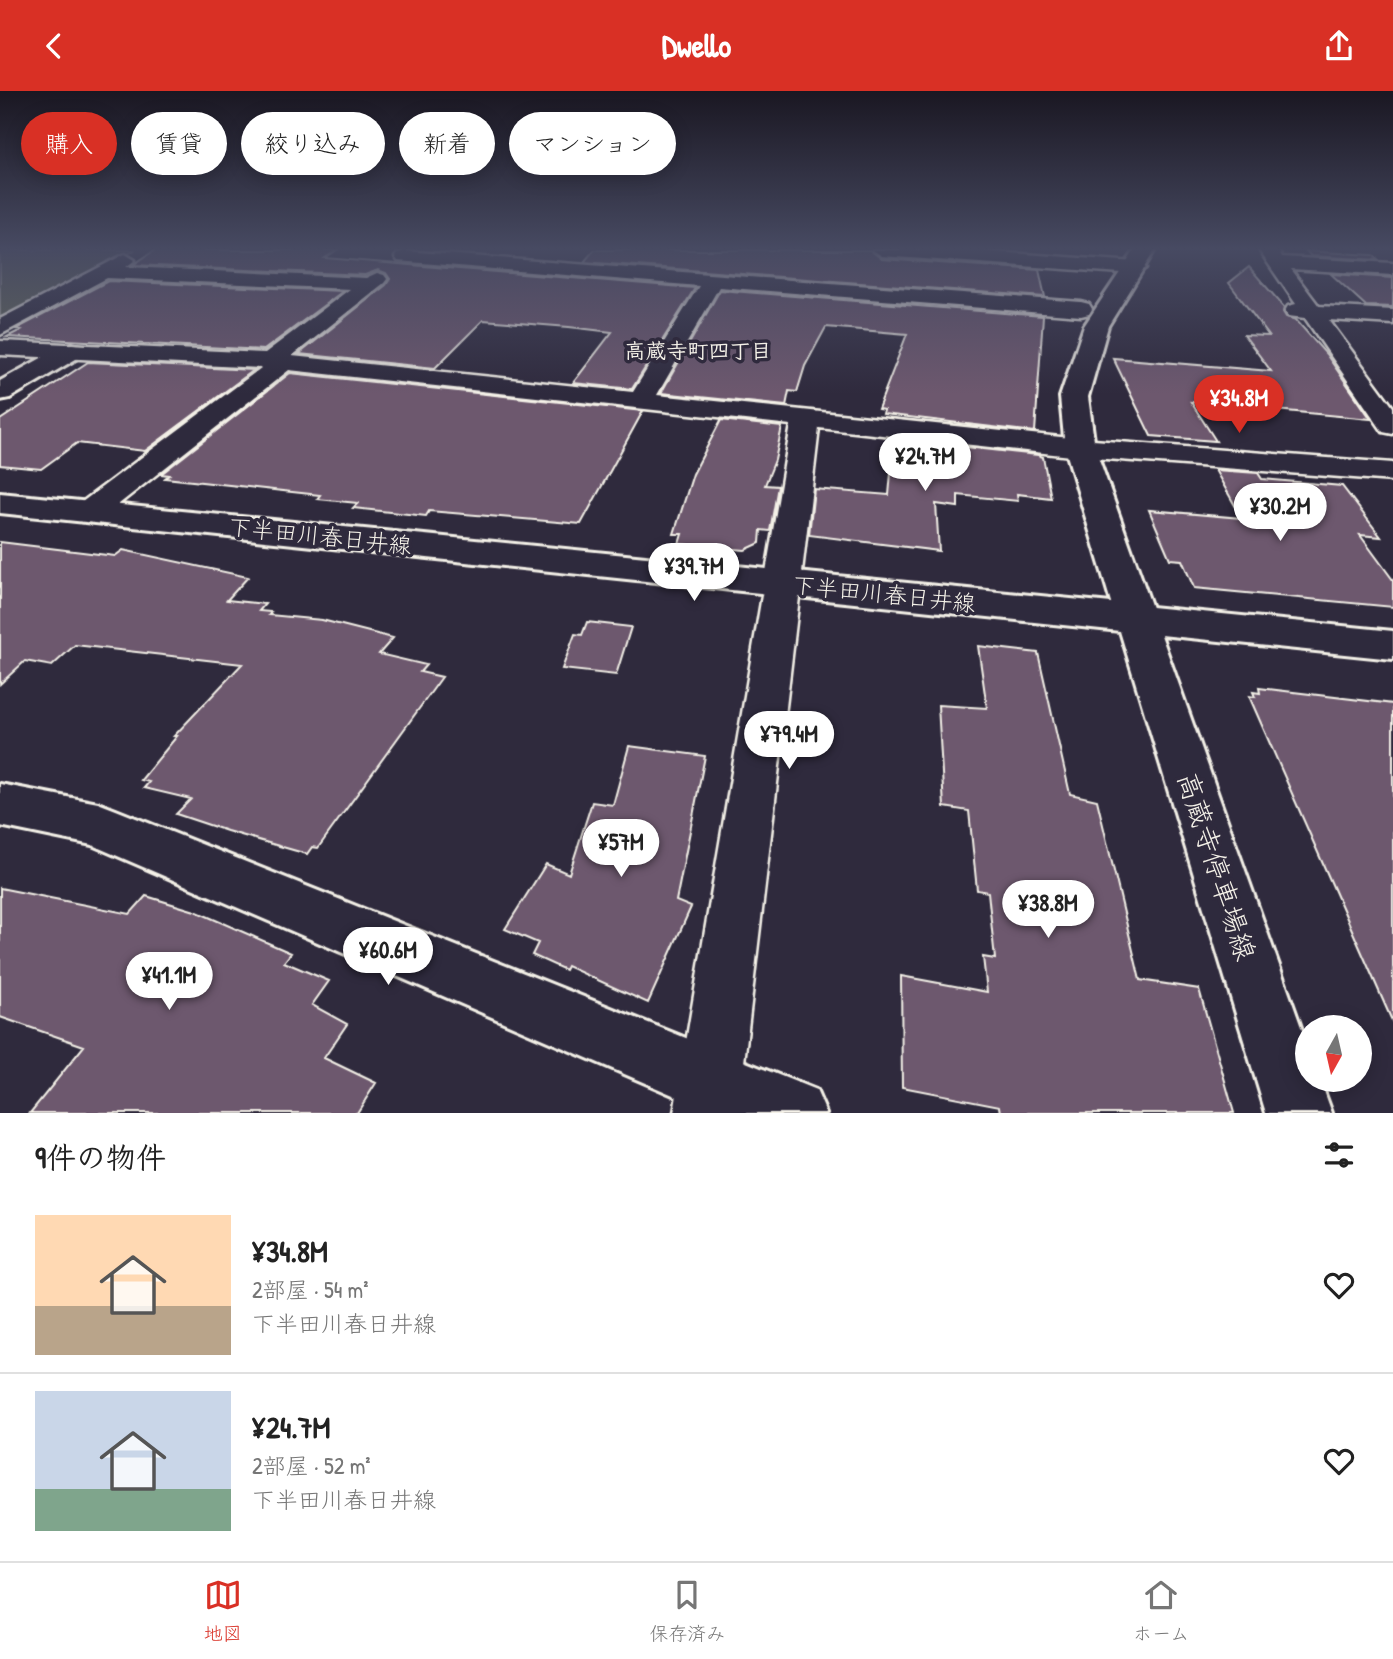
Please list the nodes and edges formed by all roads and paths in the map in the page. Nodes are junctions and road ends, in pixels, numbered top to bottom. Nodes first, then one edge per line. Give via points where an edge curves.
1 (57, 298) edge
2 (353, 298) edge
3 (702, 298) edge
4 (940, 298) edge
5 (1115, 298) edge
6 (1296, 298) edge
7 (1081, 309) dead end
8 (1304, 311) junction
9 (1393, 317) edge
10 (0, 328) edge
11 (0, 348) edge
12 (72, 351) junction
13 (276, 362) junction
14 (1357, 377) junction
15 (1393, 380) edge
16 (0, 392) edge
17 (641, 400) junction
18 (806, 419) junction
19 (1393, 426) edge
20 (1080, 447) junction
21 (1393, 472) edge
22 (0, 503) edge
23 (89, 512) junction
24 (782, 583) junction
25 (1136, 619) junction
26 (1393, 645) edge
27 (0, 805) edge
28 (709, 1095) edge
29 (793, 1113) edge
30 (1299, 1113) edge

1 - 10 street
2 - 13 street
3 - 17 street
4 - 7 street
5 - 20 main road, 高蔵寺停車場線 via 1096,326 1074,397
6 - 8 street
8 - 9 street
8 - 14 street
11 - 12 street
12 - 13 street
12 - 16 main road
13 - 17 street
13 - 23 street
14 - 15 street
14 - 19 street
17 - 18 street
18 - 20 street
18 - 24 street
20 - 21 street
20 - 25 main road, 高蔵寺停車場線
22 - 23 main road, 下半田川春日井線
23 - 24 main road, 下半田川春日井線
24 - 25 main road, 下半田川春日井線
24 - 28 street
25 - 26 main road, 下半田川春日井線
25 - 30 main road, 高蔵寺停車場線
27 - 28 main road via 98,825
28 - 29 main road

